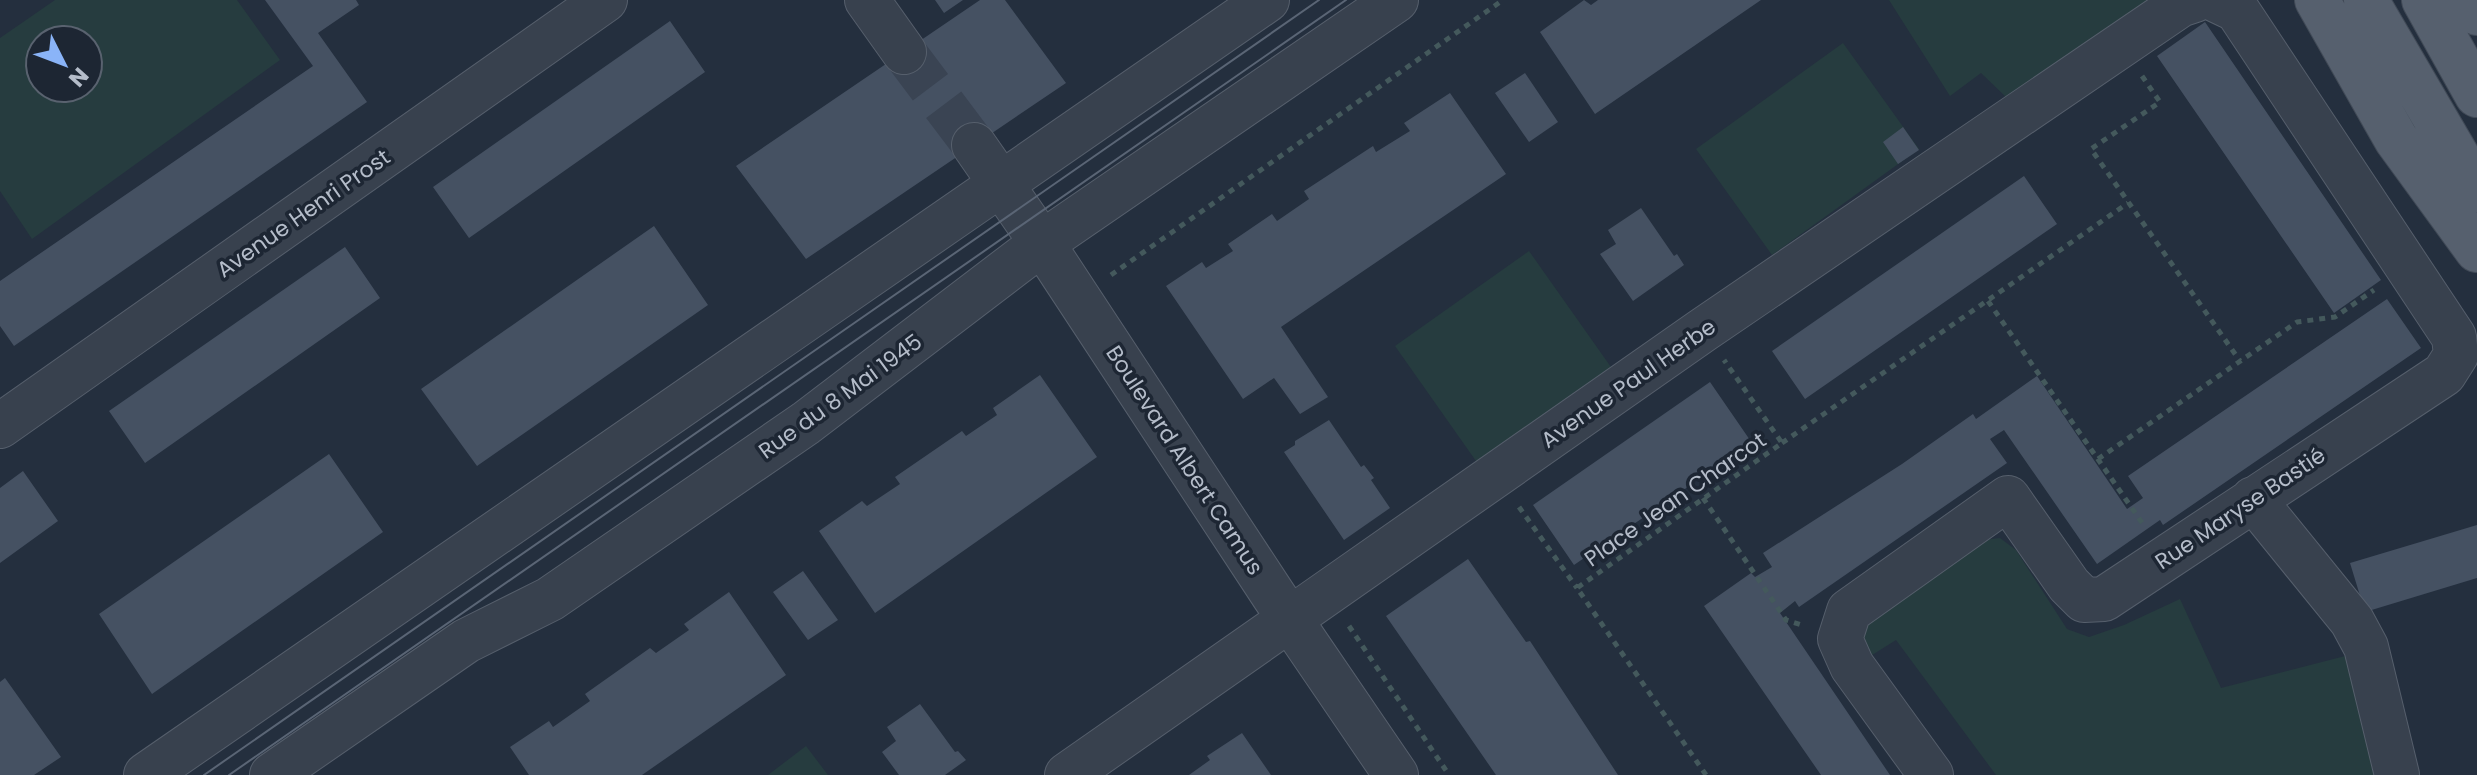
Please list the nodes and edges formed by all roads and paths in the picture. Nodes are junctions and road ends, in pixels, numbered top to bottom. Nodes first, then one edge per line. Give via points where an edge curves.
1 (605, 0) edge
2 (867, 0) edge
3 (1267, 0) edge
4 (1396, 0) edge
5 (1503, 0) edge
6 (2195, 0) edge
7 (2216, 0) edge
8 (2317, 0) edge
9 (2366, 0) edge
10 (2424, 0) edge
11 (2470, 0) edge
12 (2477, 13) edge
13 (904, 52) tunnel mouth
14 (2477, 95) edge
15 (2147, 110) dead end
16 (974, 145) tunnel mouth
17 (1000, 184) junction
18 (2477, 190) edge
19 (2128, 203) junction
20 (1042, 243) junction
21 (2477, 250) edge
22 (2408, 267) junction
23 (1109, 277) dead end
24 (1988, 301) junction
25 (1703, 330) junction
26 (2240, 361) junction
27 (0, 426) edge
28 (1782, 443) junction
29 (2098, 459) junction
30 (1497, 475) junction
31 (1703, 498) junction
32 (2253, 499) junction
33 (2166, 558) junction
34 (1577, 588) junction
35 (1327, 595) junction
36 (1291, 620) junction
37 (1840, 639) junction
38 (146, 775) edge
39 (272, 775) edge
40 (1067, 775) edge
41 (1396, 775) edge
42 (1449, 775) edge
43 (1706, 775) edge
44 (1931, 775) edge
45 (2397, 775) edge

1 - 27 street, Avenue Henri Prost
2 - 13 street
3 - 17 street
4 - 20 street, Rue du 8 Mai 1945
5 - 23 path
6 - 25 street, Avenue Paul Herbe via 2180,5
7 - 22 street, Rue Maryse Bastié via 2237,10
8 - 21 main road via 2396,139
9 - 18 main road
10 - 14 main road
11 - 12 main road
15 - 19 path via 2091,149
16 - 17 street, Boulevard Albert Camus
17 - 20 street, Boulevard Albert Camus
17 - 38 street
19 - 24 path, Place Jean Charcot
19 - 26 path
20 - 36 street, Boulevard Albert Camus
20 - 39 street, Rue du 8 Mai 1945 via 806,423 550,599 466,641
22 - 26 path via 2335,317 2297,322
22 - 32 street, Rue Maryse Bastié via 2454,337 2456,355 2444,374
24 - 28 path, Place Jean Charcot
24 - 29 path
25 - 28 path, Place Jean Charcot
25 - 30 street, Avenue Paul Herbe
26 - 29 path
28 - 31 path, Place Jean Charcot
29 - 33 path
30 - 34 path
30 - 35 street, Avenue Paul Herbe
31 - 34 path, Place Jean Charcot
31 - 37 path via 1786,620
32 - 33 street, Rue Maryse Bastié
32 - 45 street via 2352,621 2366,647
33 - 37 street, Rue Maryse Bastié via 2104,599 2084,600 2008,498 1849,611
34 - 43 path, Place Jean Charcot
35 - 36 street, Avenue Paul Herbe
35 - 42 path
36 - 40 street, Avenue Paul Herbe
36 - 41 street, Boulevard Albert Camus
37 - 44 street via 1852,666

